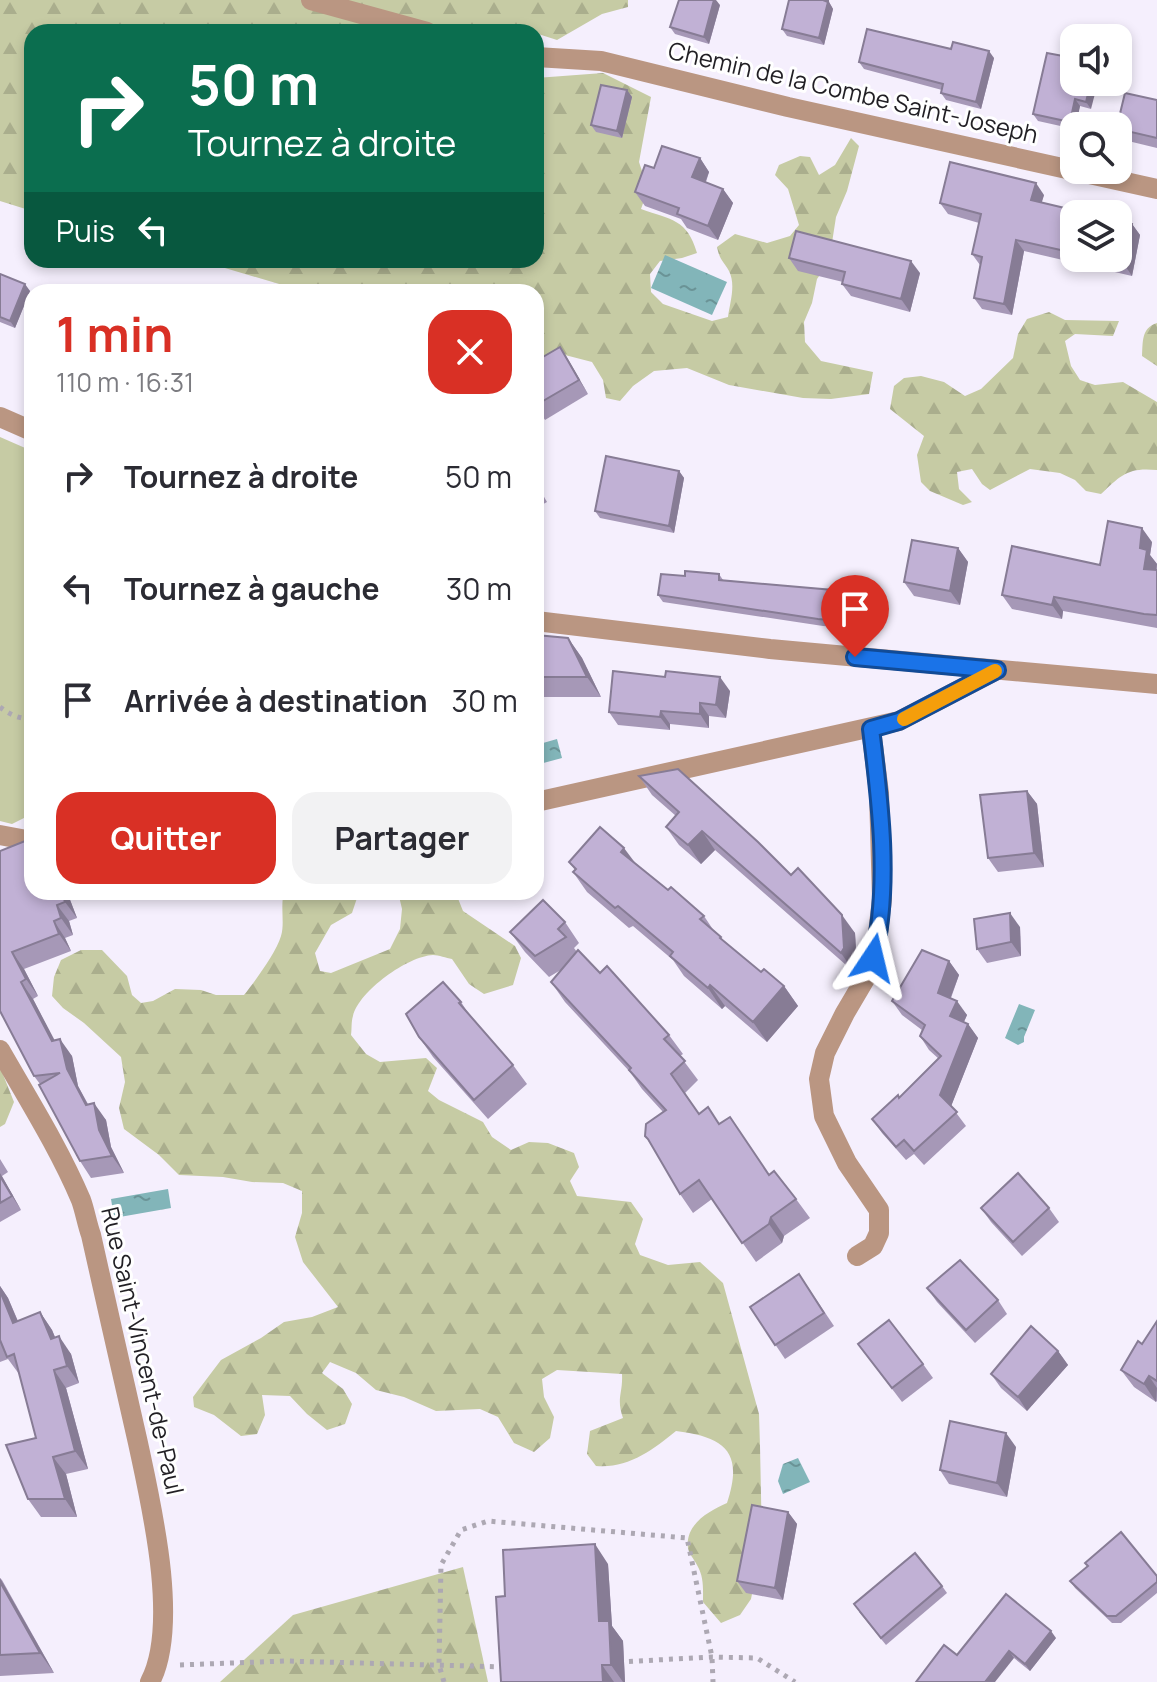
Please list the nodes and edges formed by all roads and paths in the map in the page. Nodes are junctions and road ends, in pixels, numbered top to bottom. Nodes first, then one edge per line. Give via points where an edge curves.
1 (311, 0) edge
2 (398, 24) edge
3 (544, 57) edge
4 (1157, 189) edge
5 (0, 417) edge
6 (24, 428) edge
7 (544, 622) edge
8 (997, 670) junction
9 (1157, 684) edge
10 (0, 707) edge
11 (24, 718) edge
12 (871, 729) junction
13 (544, 800) edge
14 (0, 835) edge
15 (24, 840) edge
16 (0, 1050) edge
17 (857, 1256) dead end
18 (712, 1657) junction
19 (614, 1662) edge
20 (439, 1665) junction
21 (509, 1667) edge
22 (154, 1674) edge
23 (444, 1682) edge
24 (713, 1682) edge
25 (795, 1682) edge

1 - 2 street
3 - 4 street, Chemin de la Combe Saint-Joseph via 601,61
5 - 6 street
7 - 8 street
8 - 9 street
8 - 12 street via 899,721
10 - 11 path
12 - 13 street
12 - 17 street via 882,884 877,942 868,974 825,1053 819,1079 824,1116 879,1210 873,1246
14 - 15 street
16 - 22 street, Rue Saint-Vincent-de-Paul via 77,1192 94,1250 157,1541 163,1603
18 - 19 path
18 - 20 path via 687,1538 488,1521 461,1530 441,1565
18 - 24 path
18 - 25 path via 757,1658
20 - 21 path
20 - 22 path via 286,1661
20 - 23 path

